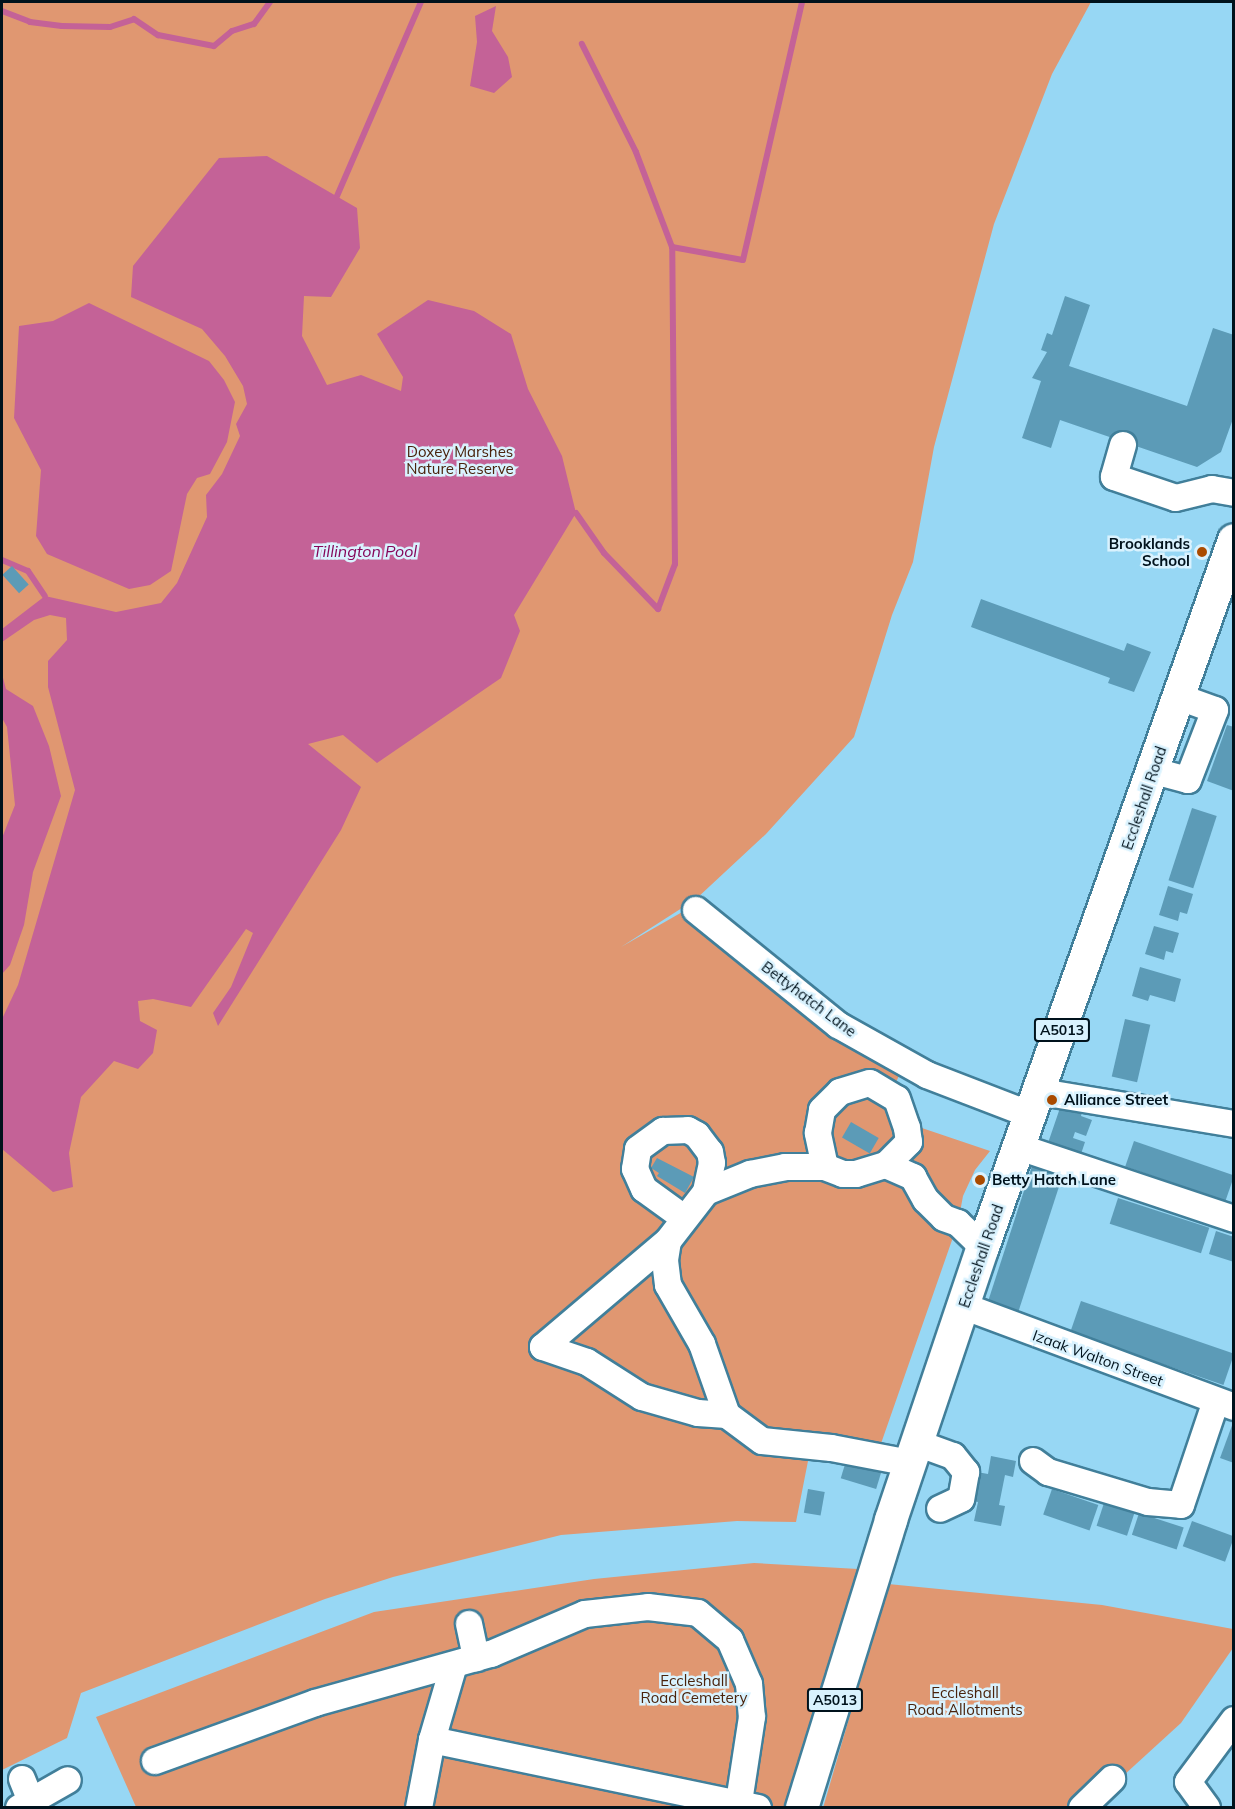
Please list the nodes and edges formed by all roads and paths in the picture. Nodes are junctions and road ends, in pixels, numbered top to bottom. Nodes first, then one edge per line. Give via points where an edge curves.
1 (1123, 445) dead end
2 (1233, 493) edge
3 (1233, 540) edge
4 (1180, 697) junction
5 (1224, 713) edge
6 (1154, 771) junction
7 (696, 910) dead end
8 (1036, 1103) junction
9 (1233, 1125) edge
10 (1019, 1147) junction
11 (886, 1165) junction
12 (825, 1167) junction
13 (706, 1192) junction
14 (684, 1218) junction
15 (1233, 1219) edge
16 (668, 1241) junction
17 (983, 1247) junction
18 (963, 1306) junction
19 (1225, 1404) edge
20 (727, 1415) junction
21 (914, 1453) junction
22 (1033, 1461) dead end
23 (940, 1509) dead end
24 (469, 1624) dead end
25 (465, 1661) junction
26 (1233, 1720) edge
27 (432, 1740) junction
28 (155, 1761) dead end
29 (1112, 1779) dead end
30 (68, 1780) dead end
31 (24, 1795) edge
32 (745, 1806) edge
33 (418, 1808) edge
34 (802, 1808) edge
35 (1082, 1808) edge
36 (1207, 1808) edge

1 - 2 street via 1114,477 1176,498 1212,489
3 - 4 main road, Eccleshall Road / A5013
4 - 5 street
4 - 6 main road, Eccleshall Road / A5013
5 - 6 street via 1188,780
6 - 8 main road, Eccleshall Road / A5013
7 - 8 street, Bettyhatch Lane via 838,1025 927,1075
8 - 9 street, Bettyhatch Lane
8 - 10 main road, Eccleshall Road / A5013
10 - 15 street
10 - 17 main road, Eccleshall Road / A5013
11 - 12 street via 856,1174
11 - 12 street via 909,1142 907,1128 897,1099 870,1083 840,1092 822,1110 818,1133
11 - 17 street via 913,1177 926,1200 944,1218 958,1223
12 - 13 street via 769,1168
13 - 14 street
13 - 14 street via 712,1163 710,1152 697,1135 688,1130 663,1131 638,1149 635,1169 644,1189
14 - 16 street
16 - 20 street via 668,1285 702,1344
16 - 20 street via 543,1347 587,1362 642,1397 698,1413
17 - 18 main road, Eccleshall Road / A5013
18 - 19 street, Izaak Walton Street
18 - 21 main road, Eccleshall Road / A5013
19 - 22 street via 1181,1505 1148,1502 1048,1472
20 - 21 street via 762,1441
21 - 23 street via 953,1456 966,1472 961,1499
21 - 34 main road, Eccleshall Road / A5013
24 - 25 street
25 - 27 street
25 - 28 street via 315,1703
25 - 32 street via 585,1614 648,1607 698,1613 729,1640 749,1684 752,1717
26 - 36 street via 1188,1782
27 - 32 street
27 - 33 street
29 - 35 street
30 - 31 street

